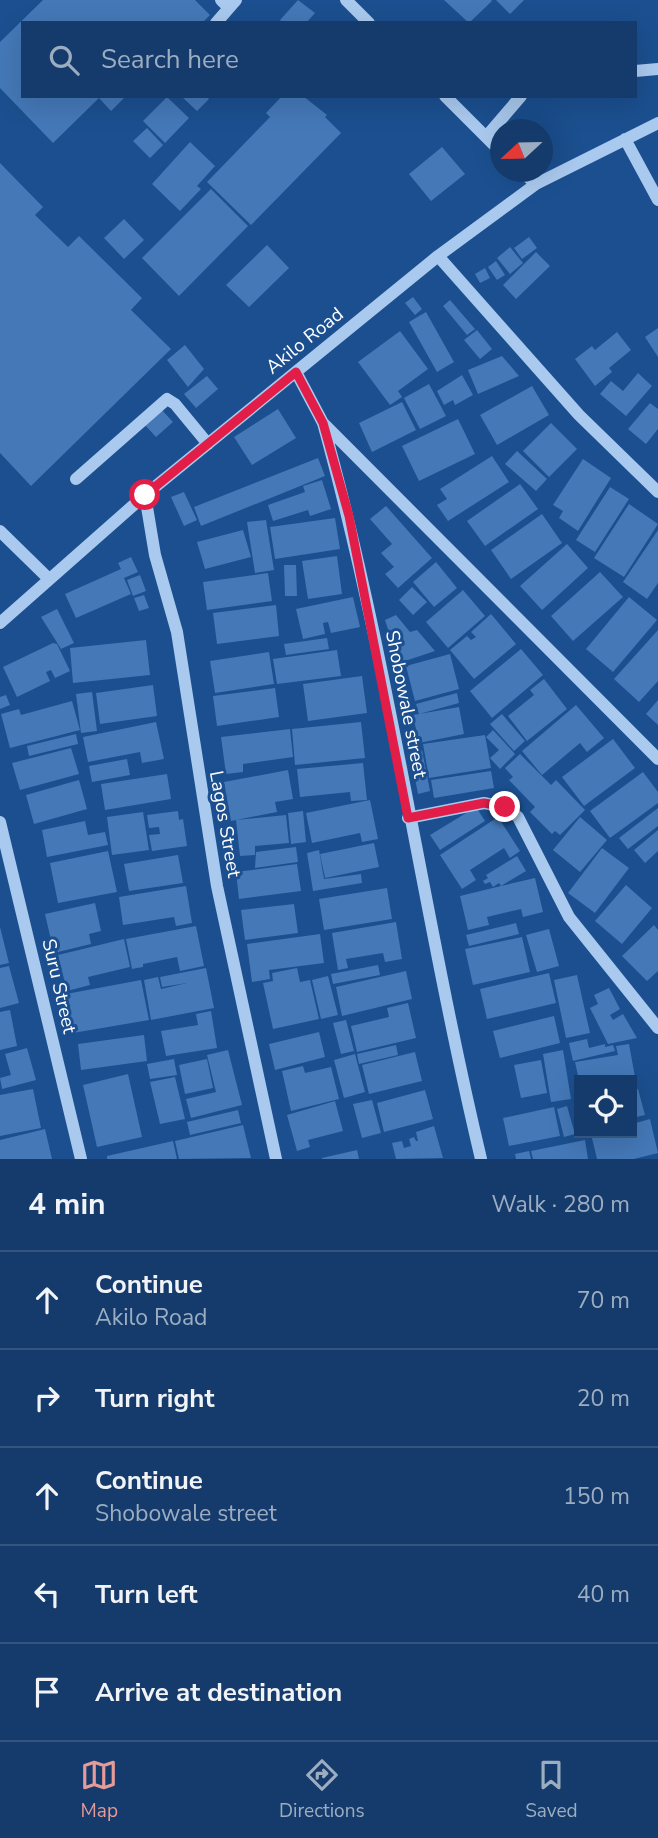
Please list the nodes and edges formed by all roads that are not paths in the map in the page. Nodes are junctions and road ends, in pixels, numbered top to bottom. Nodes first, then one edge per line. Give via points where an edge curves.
1 (346, 0) edge
2 (229, 3) edge
3 (217, 21) edge
4 (367, 21) edge
5 (658, 69) edge
6 (637, 71) edge
7 (447, 98) edge
8 (519, 98) edge
9 (658, 123) edge
10 (486, 136) junction
11 (625, 139) junction
12 (490, 140) edge
13 (536, 184) joint
14 (658, 200) edge
15 (438, 256) junction
16 (296, 372) junction
17 (323, 423) junction
18 (208, 444) junction
19 (76, 479) dead end
20 (658, 492) edge
21 (145, 495) junction
22 (0, 531) edge
23 (49, 579) junction
24 (0, 623) edge
25 (658, 759) edge
26 (408, 818) junction
27 (0, 822) edge
28 (656, 1026) edge
29 (658, 1043) edge
30 (81, 1159) edge
31 (276, 1159) edge
32 (481, 1159) edge

1 - 4 street
2 - 3 street
5 - 6 street
7 - 10 street
8 - 10 street
9 - 11 street, Akilo Road
10 - 12 street
11 - 13 street, Akilo Road
11 - 14 street
13 - 15 street, Akilo Road
15 - 16 street, Akilo Road
15 - 20 street via 579,415
16 - 17 street
16 - 18 street, Akilo Road
17 - 25 street
17 - 26 street, Shobowale street via 349,516
18 - 19 street via 167,399
18 - 21 street, Akilo Road
21 - 23 street, Akilo Road
21 - 31 street, Lagos Street via 155,555 177,632 217,886
22 - 23 street
23 - 24 street, Akilo Road
26 - 28 street via 484,803 505,807 518,817 569,918
26 - 32 street, Shobowale street
27 - 30 street, Suru Street
28 - 29 street

